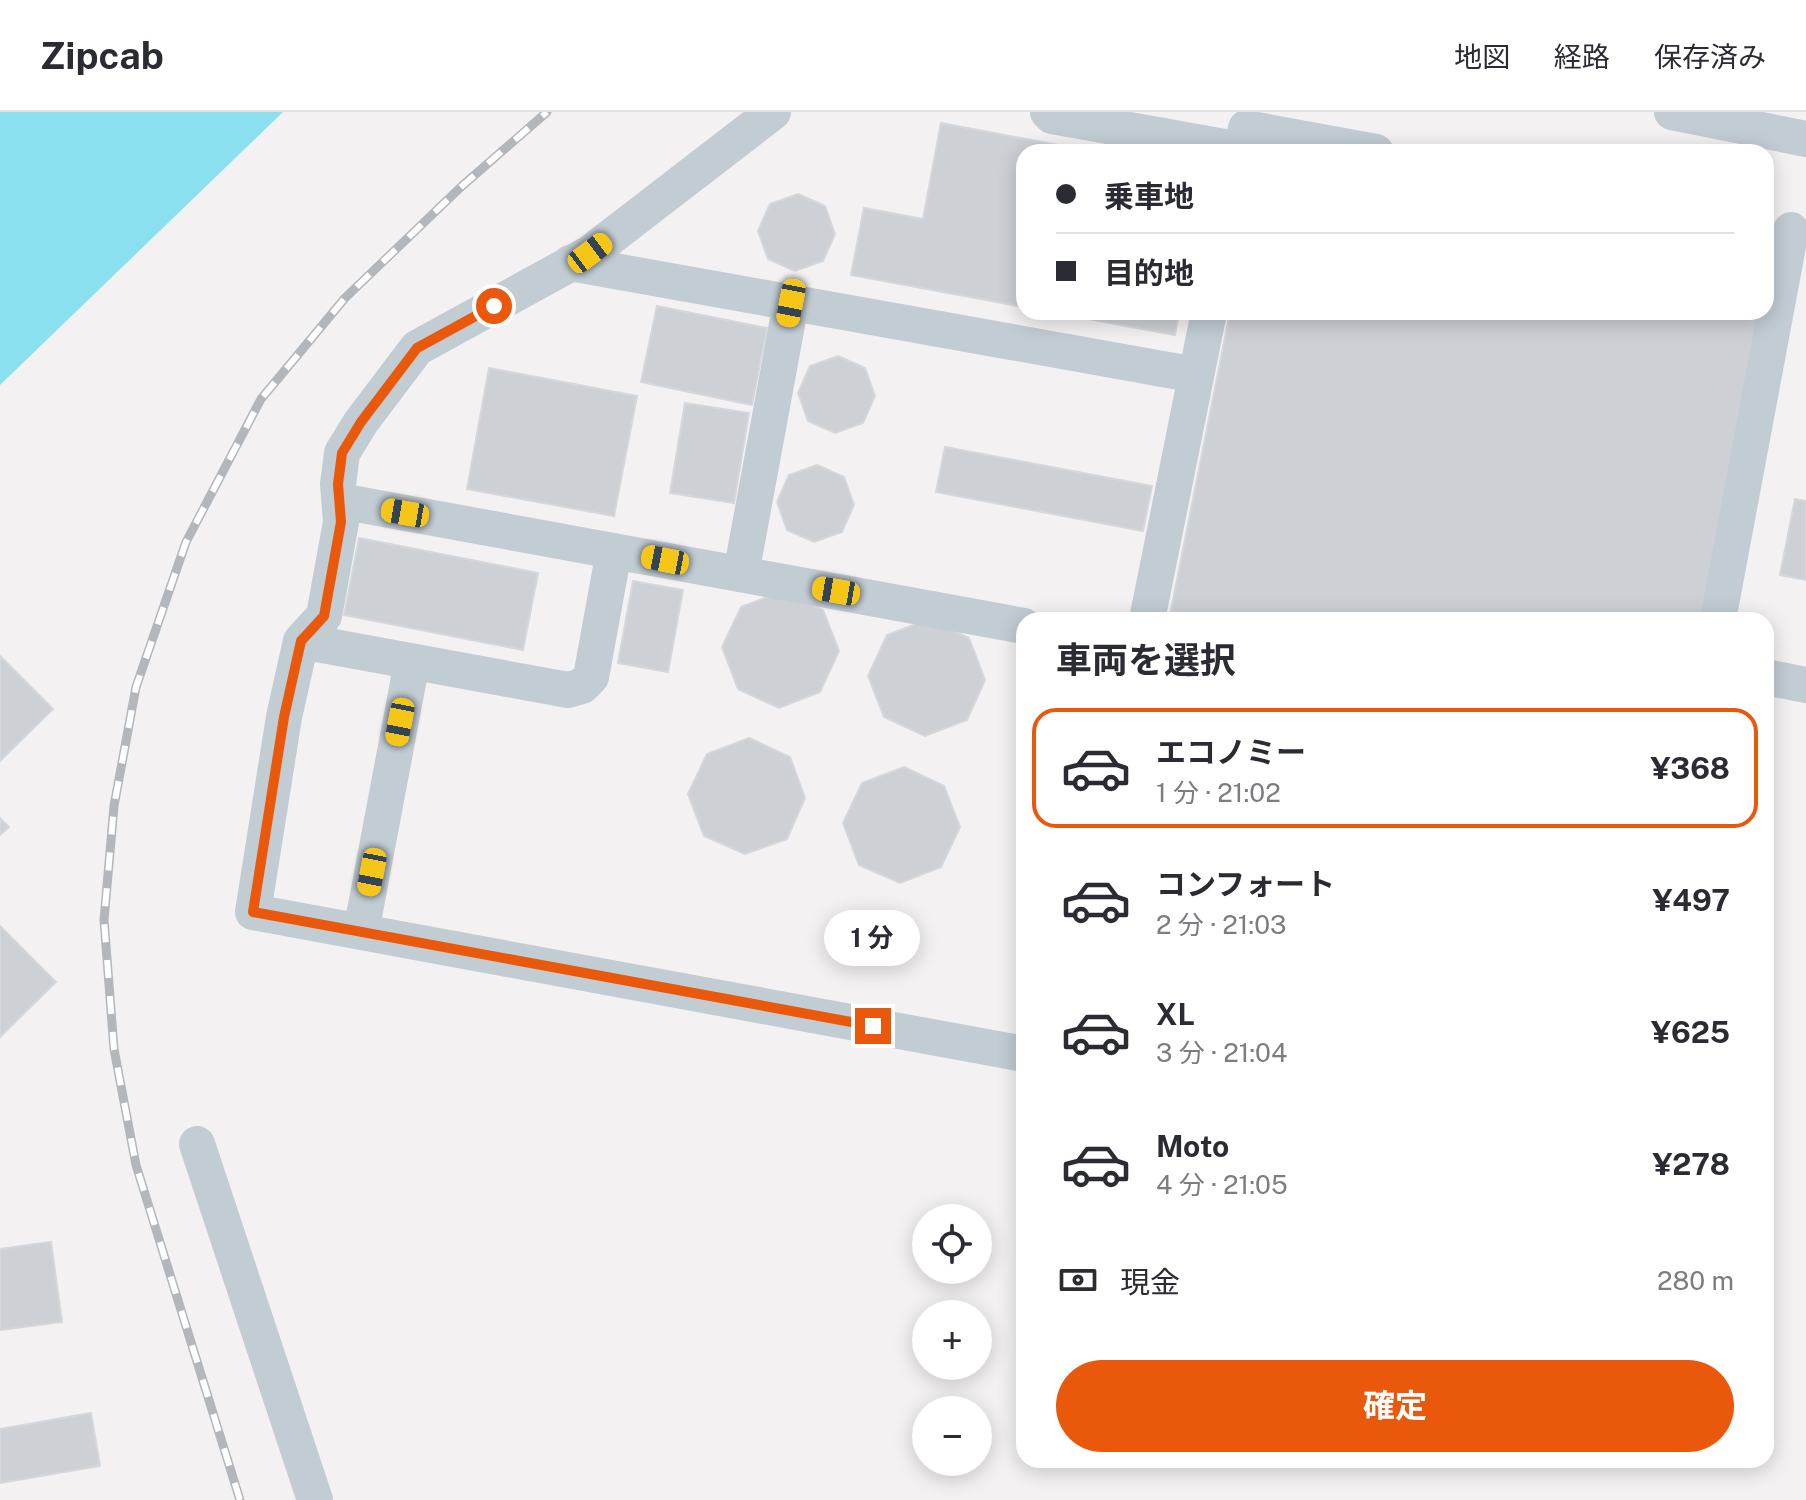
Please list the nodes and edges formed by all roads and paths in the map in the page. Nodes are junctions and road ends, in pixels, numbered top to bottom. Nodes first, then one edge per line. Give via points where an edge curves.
1 (773, 112) edge
2 (1048, 112) edge
3 (1672, 112) edge
4 (1203, 127) edge
5 (1806, 139) edge
6 (1230, 144) edge
7 (1243, 144) edge
8 (1333, 144) edge
9 (1788, 230) edge
10 (570, 263) junction
11 (791, 303) junction
12 (1774, 308) edge
13 (1207, 320) edge
14 (1772, 320) edge
15 (1196, 375) junction
16 (340, 501) junction
17 (614, 551) junction
18 (741, 574) junction
19 (1149, 612) edge
20 (1719, 612) edge
21 (1016, 625) edge
22 (301, 641) junction
23 (412, 662) junction
24 (1774, 679) edge
25 (1806, 685) edge
26 (361, 932) junction
27 (1016, 1053) edge
28 (197, 1144) dead end
29 (315, 1500) edge

1 - 10 street
2 - 4 street
3 - 5 street
4 - 6 street
7 - 8 street via 1246,128
9 - 12 street
10 - 11 street
10 - 16 street via 417,348 342,453
11 - 15 street
11 - 18 street
13 - 15 street
14 - 20 street
15 - 19 street
16 - 17 street
16 - 22 street via 324,616
17 - 18 street
17 - 23 street via 591,677 582,686 568,690
18 - 21 street
22 - 23 street
22 - 26 street via 253,912
23 - 26 street
24 - 25 street
26 - 27 street
28 - 29 street

